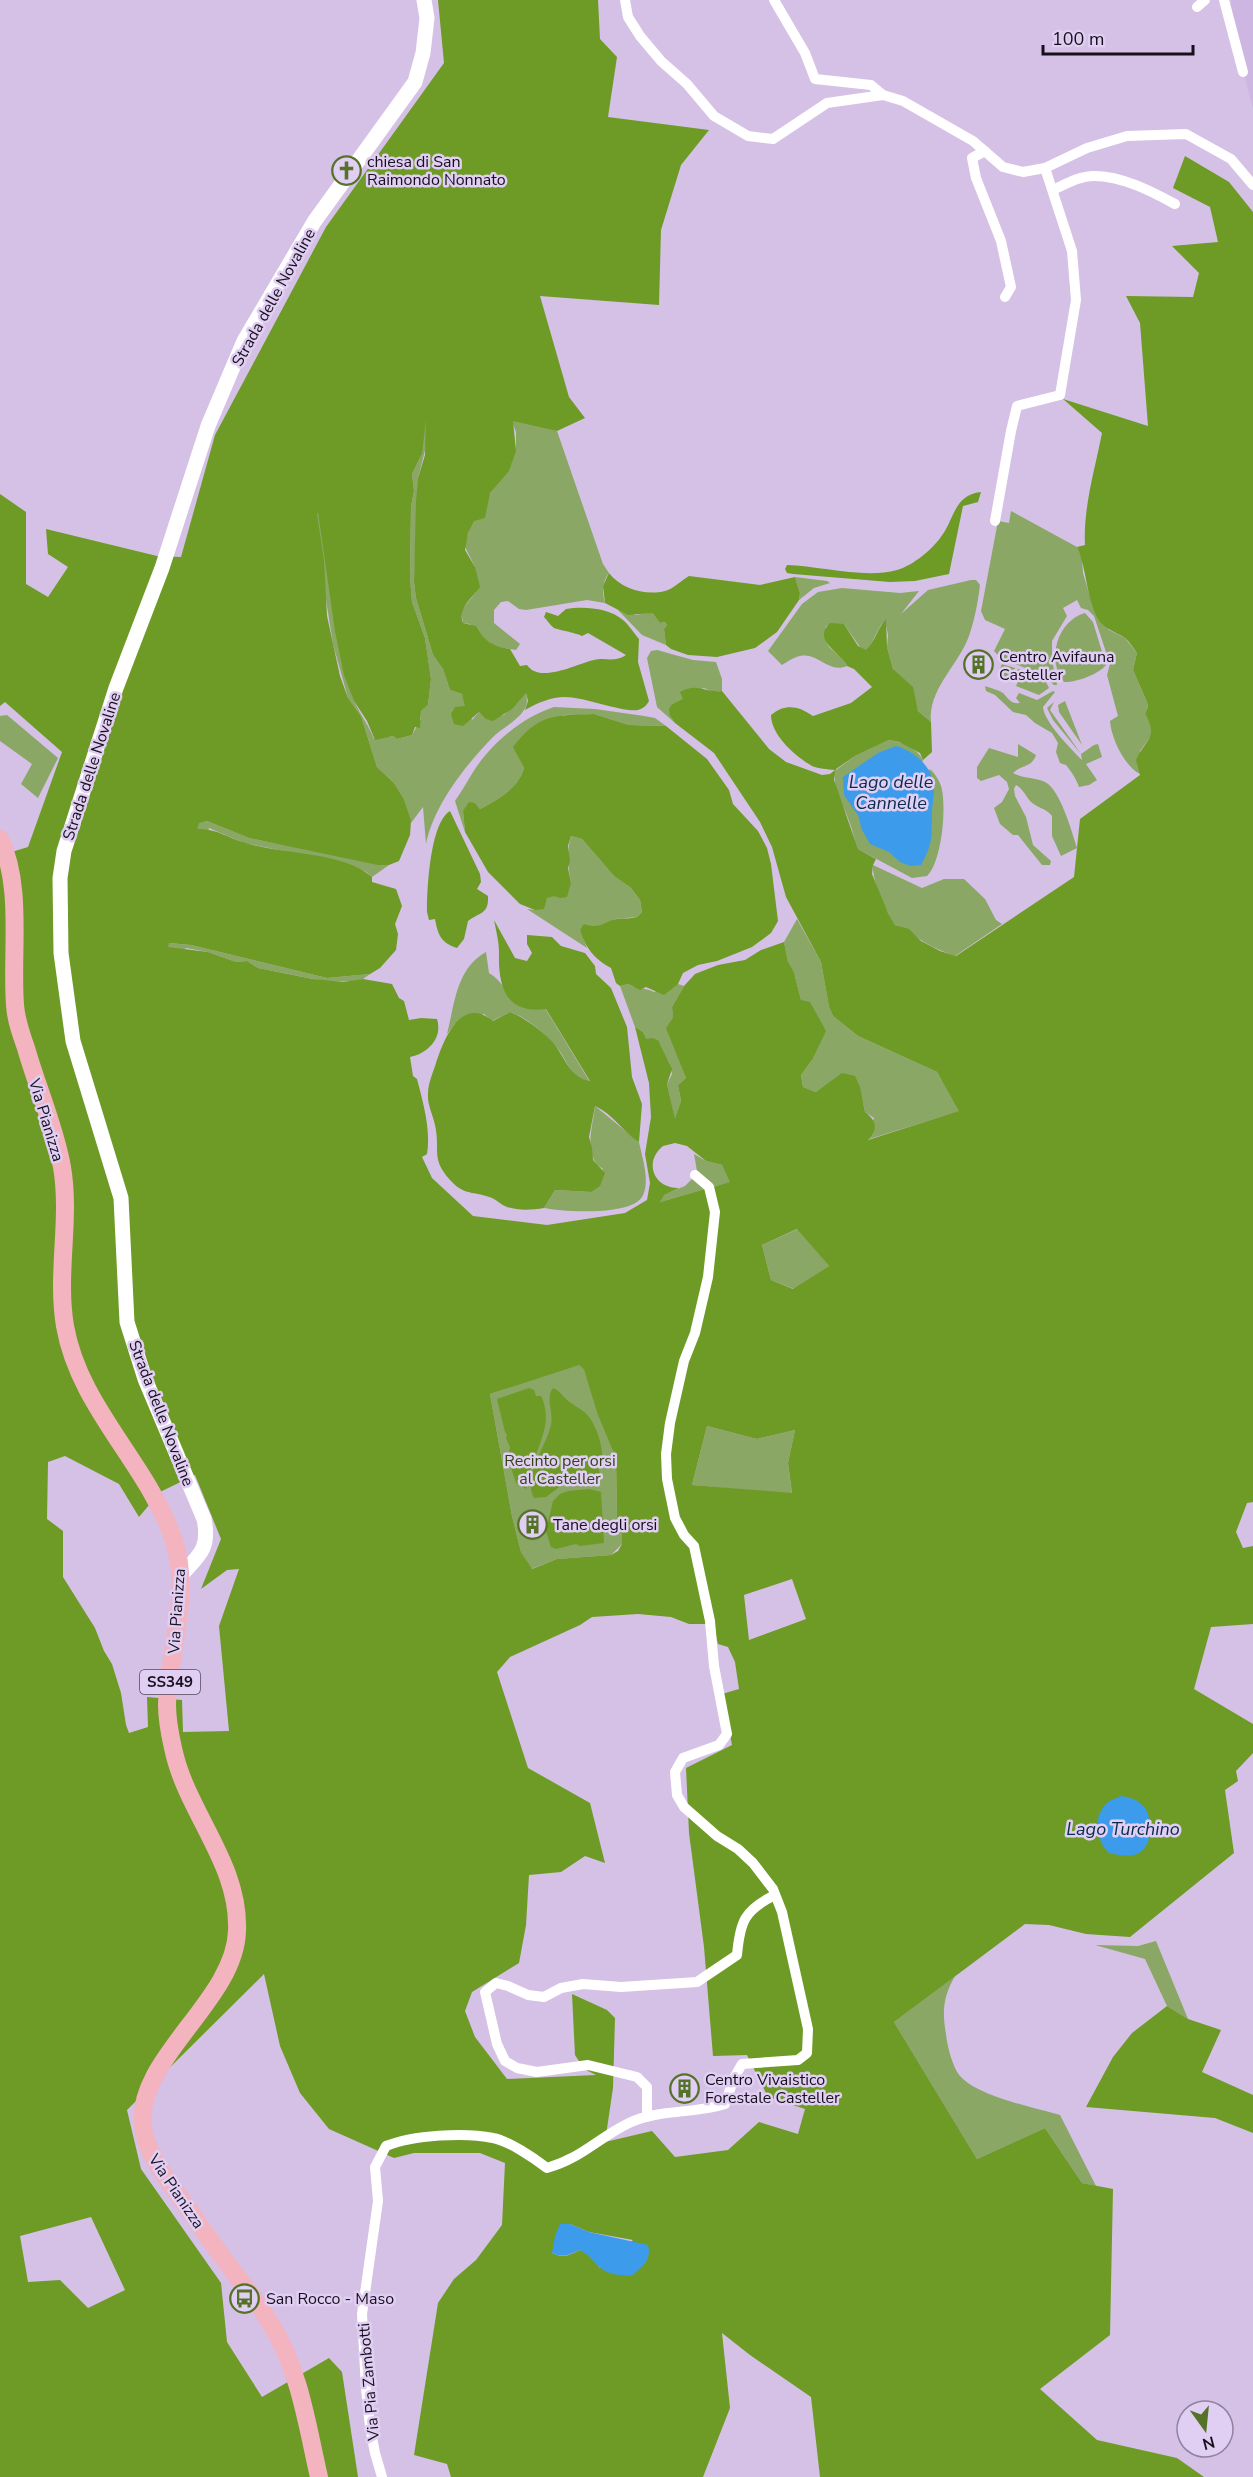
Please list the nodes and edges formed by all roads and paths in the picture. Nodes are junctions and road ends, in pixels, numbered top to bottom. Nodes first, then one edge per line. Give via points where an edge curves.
1 (424, 0) edge
2 (625, 0) edge
3 (774, 0) edge
4 (1224, 0) edge
5 (1243, 72) dead end
6 (883, 95) junction
7 (986, 151) junction
8 (1045, 168) junction
9 (1253, 185) edge
10 (1053, 190) junction
11 (1175, 204) dead end
12 (1005, 297) dead end
13 (995, 520) dead end
14 (0, 839) edge
15 (695, 1175) dead end
16 (181, 1575) junction
17 (775, 1895) junction
18 (647, 2117) junction
19 (320, 2477) edge
20 (382, 2477) edge

1 - 16 street, Strada delle Novaline via 427,18 415,82 314,222 244,341 213,416 162,568 116,688 64,851 61,953 73,1041 121,1198 127,1322 145,1379 204,1519 207,1536 202,1552
2 - 6 street via 628,17 661,61 714,116 748,136 773,139 827,103
3 - 6 street via 805,53 815,79 871,85
4 - 5 street
6 - 7 street via 920,110
7 - 8 street via 1003,167 1023,172
7 - 12 street via 972,158 1001,241 1011,287
8 - 9 street via 1087,148 1127,136 1186,134 1231,159
8 - 10 street
10 - 11 street via 1076,179 1109,177
10 - 13 street via 1072,251 1076,300 1062,384 1060,395 1017,406
14 - 16 main road, Via Pianizza / SS349 via 11,867 15,1011 63,1173 64,1322 71,1352 86,1388 164,1517 173,1536
15 - 17 street via 709,1187 715,1212 708,1277 684,1361 666,1454 675,1518 694,1546 698,1563 727,1734 718,1745 683,1758 675,1772 677,1795 690,1812 753,1863
16 - 19 main road, Via Pianizza / SS349 via 167,1707 173,1750 221,1858 234,1896 237,1933 228,1970 156,2075 142,2123 147,2145 162,2172 285,2347 297,2379
17 - 18 street, Via Pia Zambotti via 808,2029 807,2053 798,2060 742,2064 725,2104
17 - 18 street via 757,1904 744,1918 737,1955 697,1982 621,1987 583,1984 561,1988 544,1997 496,1983 485,1992 505,2061 537,2072 588,2065 637,2077 647,2087
18 - 20 street, Via Pia Zambotti via 629,2123 567,2162 547,2168 494,2138 418,2137 386,2146 375,2167 378,2201 362,2314 367,2398

